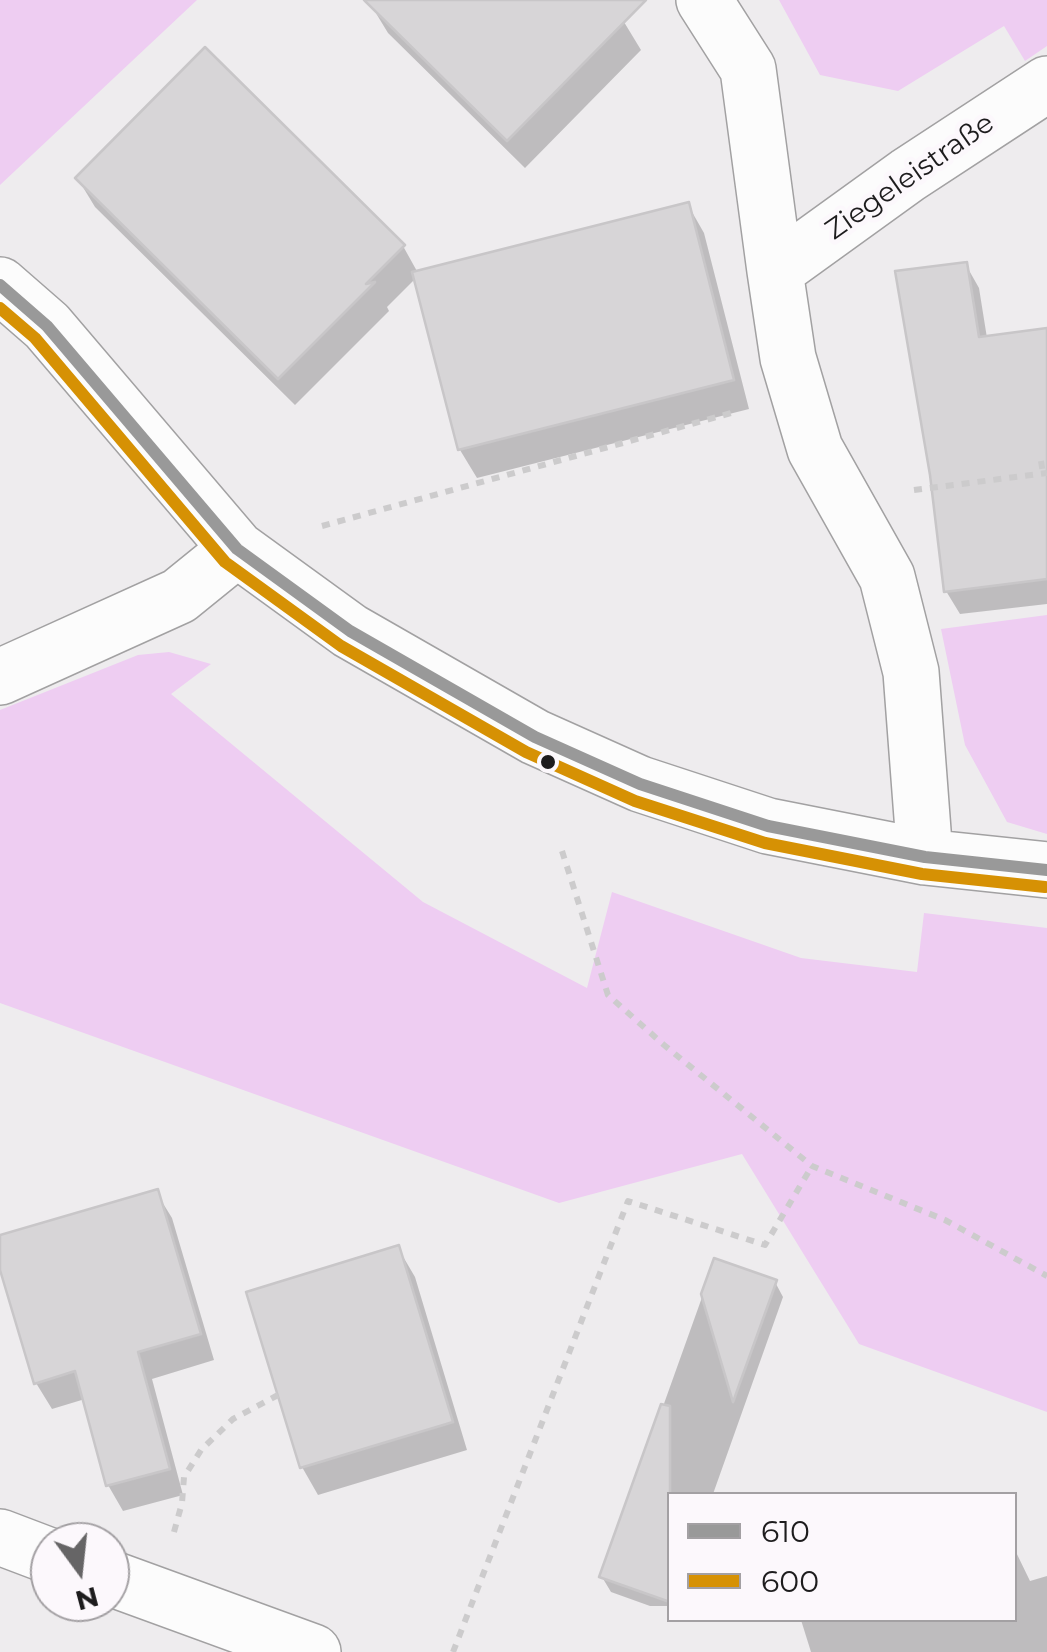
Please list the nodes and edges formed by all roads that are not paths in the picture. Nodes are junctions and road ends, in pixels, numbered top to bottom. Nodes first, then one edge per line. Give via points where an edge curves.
1 (704, 0) edge
2 (1047, 84) edge
3 (775, 272) junction
4 (0, 285) edge
5 (236, 549) junction
6 (0, 677) edge
7 (925, 856) junction
8 (1047, 870) edge
9 (0, 1537) edge
10 (30, 1548) edge
11 (132, 1586) edge
12 (313, 1652) edge

1 - 3 street via 748,69
2 - 3 street, Ziegeleistraße
3 - 7 street via 788,358 815,449 887,577 910,672
4 - 5 street via 47,326
5 - 6 street via 179,596
5 - 7 street via 350,631 534,737 622,776 768,826
7 - 8 street
9 - 10 street
11 - 12 street

